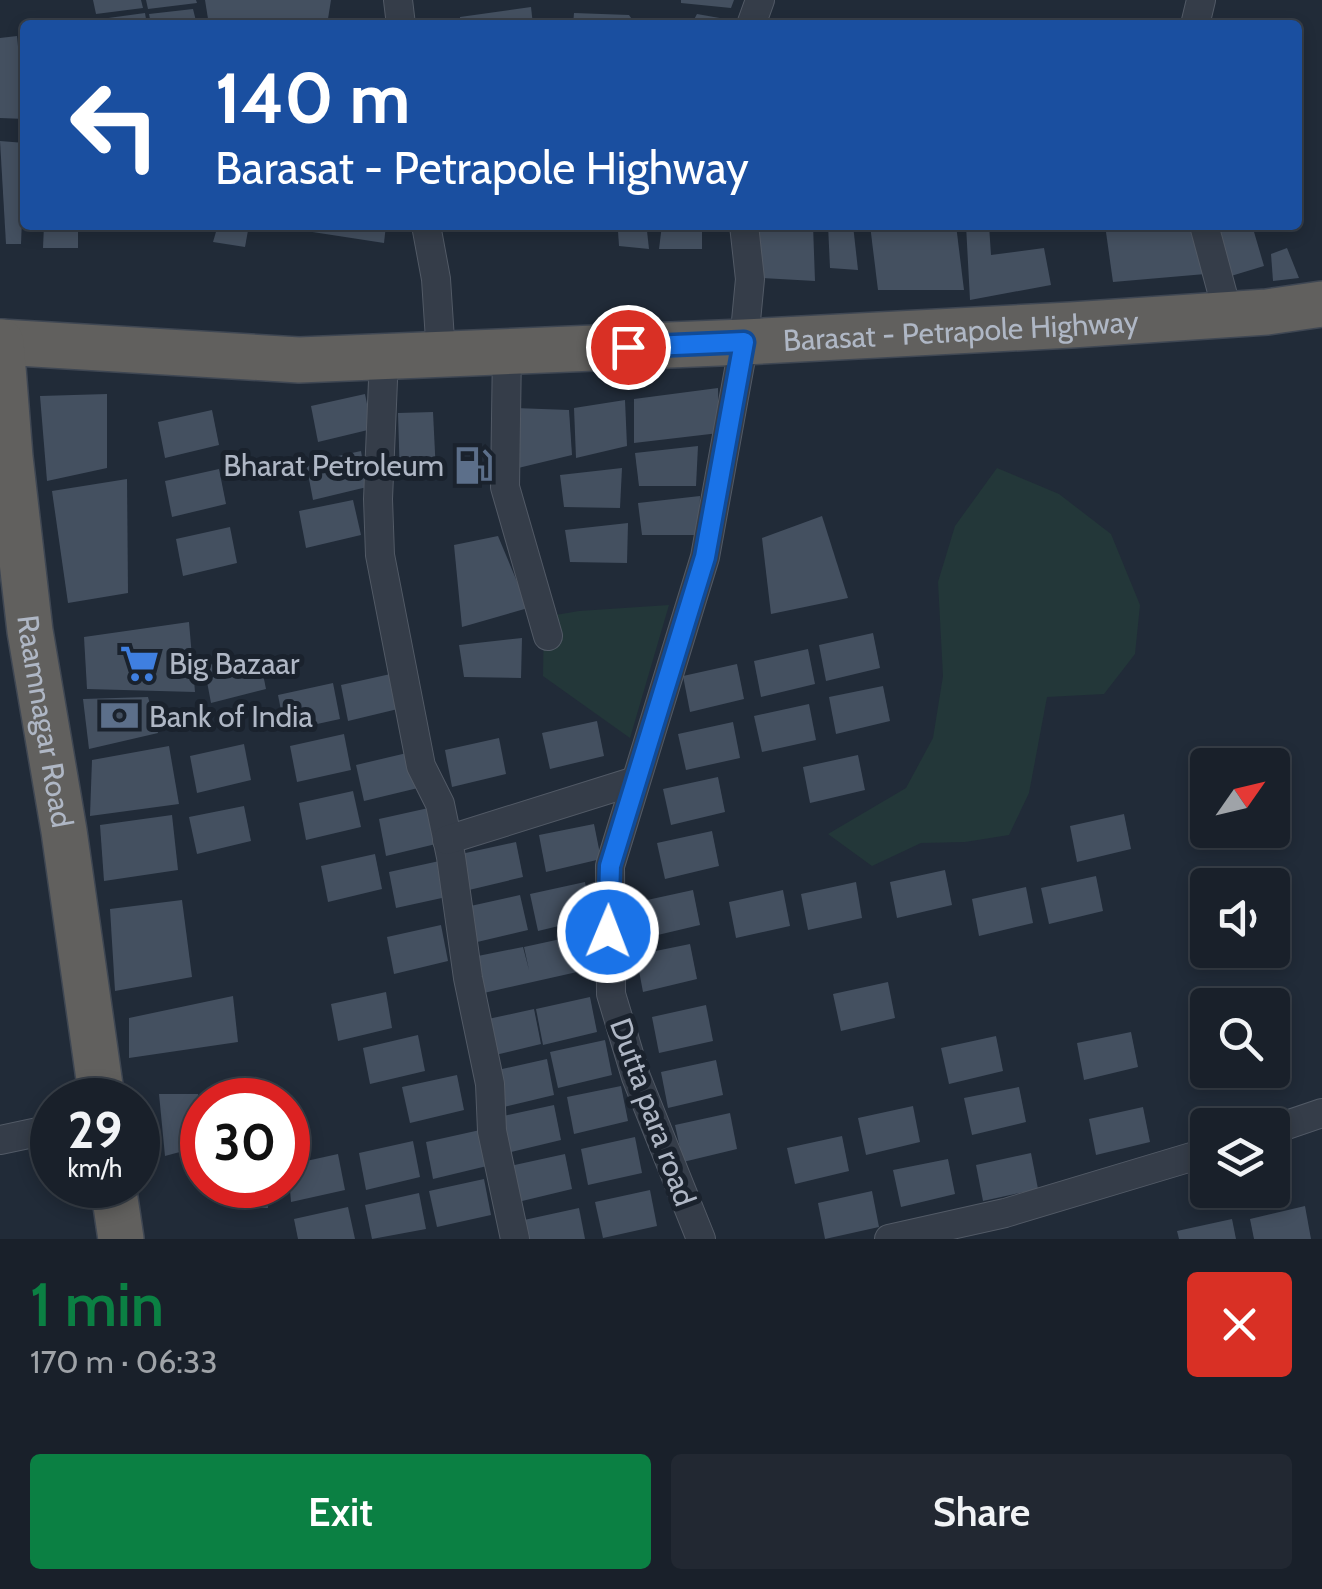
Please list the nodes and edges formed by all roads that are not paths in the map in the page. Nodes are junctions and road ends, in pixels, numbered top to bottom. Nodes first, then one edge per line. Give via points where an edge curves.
1 (427, 230) edge
2 (745, 230) edge
3 (1205, 230) edge
4 (1322, 304) edge
5 (1228, 314) junction
6 (0, 332) edge
7 (1, 342) edge
8 (744, 342) junction
9 (507, 350) junction
10 (441, 354) junction
11 (384, 357) junction
12 (548, 636) dead end
13 (635, 781) junction
14 (448, 840) junction
15 (99, 1078) edge
16 (1322, 1113) edge
17 (1290, 1124) edge
18 (30, 1133) edge
19 (0, 1140) edge
20 (1190, 1157) edge
21 (116, 1208) edge
22 (121, 1239) edge
23 (514, 1239) edge
24 (701, 1239) edge
25 (889, 1239) edge

1 - 10 street
2 - 8 street, Dutta para road via 750,278
3 - 5 street
4 - 5 highway, Barasat - Petrapole Highway
5 - 8 highway, Barasat - Petrapole Highway
6 - 7 street
7 - 11 highway, Barasat - Petrapole Highway via 299,360
7 - 15 highway, Raamnagar Road via 30,631
8 - 9 highway, Barasat - Petrapole Highway
8 - 13 street, Dutta para road via 705,557
9 - 10 highway, Barasat - Petrapole Highway
9 - 12 street via 505,487
10 - 11 highway, Barasat - Petrapole Highway
11 - 14 street via 380,555 421,766
13 - 14 street
13 - 24 street, Dutta para road via 610,866 610,994
14 - 23 street
16 - 17 street
18 - 19 street
20 - 25 street
21 - 22 highway

